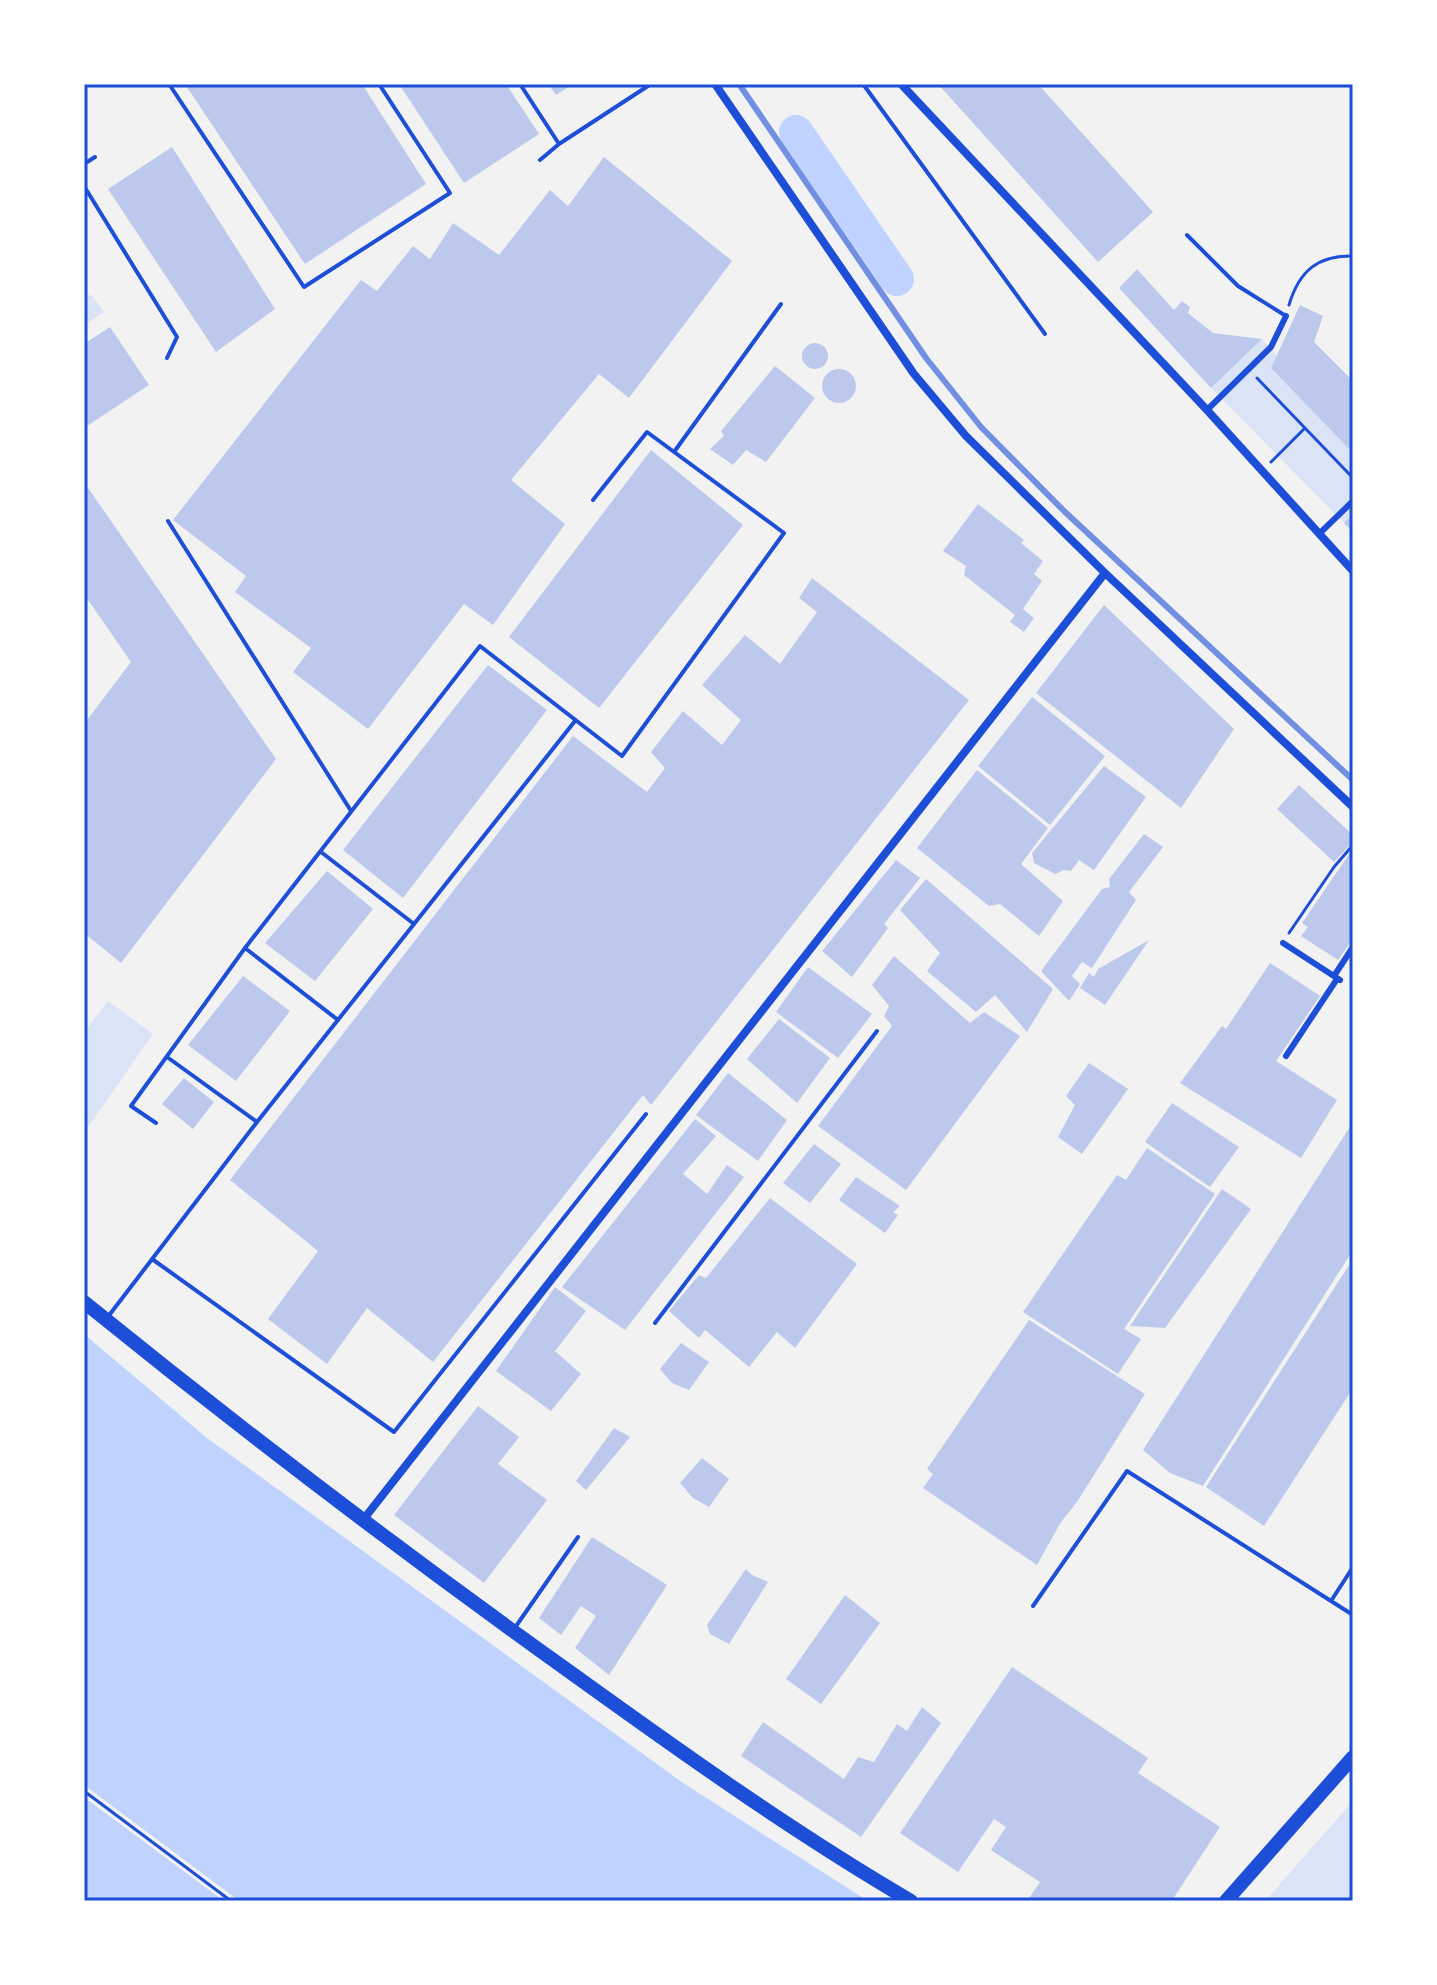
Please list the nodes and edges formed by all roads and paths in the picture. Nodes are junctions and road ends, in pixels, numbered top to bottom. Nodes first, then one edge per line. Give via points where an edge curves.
1 (169, 84) edge
2 (379, 84) edge
3 (520, 84) edge
4 (651, 84) edge
5 (715, 84) edge
6 (863, 84) edge
7 (901, 84) edge
8 (641, 87) edge
9 (559, 144) junction
10 (95, 157) dead end
11 (540, 160) dead end
12 (84, 164) edge
13 (84, 186) edge
14 (1187, 235) dead end
15 (1353, 256) edge
16 (1292, 296) dead end
17 (781, 304) dead end
18 (1286, 316) joint
19 (1045, 334) dead end
20 (167, 358) dead end
21 (1248, 369) junction
22 (1207, 410) junction
23 (1305, 428) junction
24 (674, 452) junction
25 (1262, 471) junction
26 (1353, 478) edge
27 (593, 500) dead end
28 (1353, 501) edge
29 (168, 521) dead end
30 (1319, 534) junction
31 (1353, 571) edge
32 (1105, 573) junction
33 (575, 721) junction
34 (1353, 807) edge
35 (351, 811) junction
36 (1353, 845) edge
37 (320, 851) junction
38 (414, 924) junction
39 (1283, 943) joint
40 (1353, 947) edge
41 (245, 948) junction
42 (1337, 979) junction
43 (338, 1020) junction
44 (877, 1031) dead end
45 (1286, 1056) dead end
46 (167, 1057) junction
47 (646, 1114) dead end
48 (257, 1122) junction
49 (156, 1123) dead end
50 (152, 1259) junction
51 (84, 1302) edge
52 (106, 1320) junction
53 (655, 1323) dead end
54 (363, 1520) junction
55 (578, 1537) dead end
56 (1353, 1567) edge
57 (1331, 1601) junction
58 (1033, 1606) dead end
59 (1353, 1615) edge
60 (512, 1631) junction
61 (1353, 1757) edge
62 (84, 1791) edge
63 (231, 1901) edge
64 (911, 1901) edge
65 (1226, 1901) edge

1 - 2 lane via 304,287 450,193
3 - 9 lane
4 - 8 lane
5 - 32 street via 914,374 966,436
6 - 19 lane
7 - 22 street
8 - 9 lane
9 - 11 lane
10 - 12 lane
13 - 20 lane via 177,337
14 - 18 lane via 1238,286
15 - 16 path via 1332,256 1315,264
17 - 24 lane
18 - 21 street via 1271,347
21 - 22 street
21 - 23 path
22 - 25 street
23 - 25 path
23 - 26 path
24 - 27 lane via 647,432
24 - 33 lane via 784,533 622,756
25 - 30 street
28 - 30 street
29 - 35 lane
30 - 31 street
32 - 34 street
32 - 54 street
33 - 35 lane via 480,646
33 - 38 lane
35 - 37 lane
36 - 39 path
37 - 38 lane
37 - 41 lane
38 - 43 lane
39 - 42 street
40 - 42 street
41 - 43 lane
41 - 46 lane
42 - 45 street
43 - 48 lane
44 - 53 lane
46 - 48 lane
46 - 49 lane via 131,1106
47 - 50 lane via 394,1432
48 - 50 lane
50 - 52 lane
51 - 52 main road
52 - 54 main road
54 - 60 main road
55 - 60 lane
56 - 57 lane
57 - 58 lane via 1127,1471
57 - 59 lane
60 - 64 main road via 676,1748
61 - 65 main road
62 - 63 path

